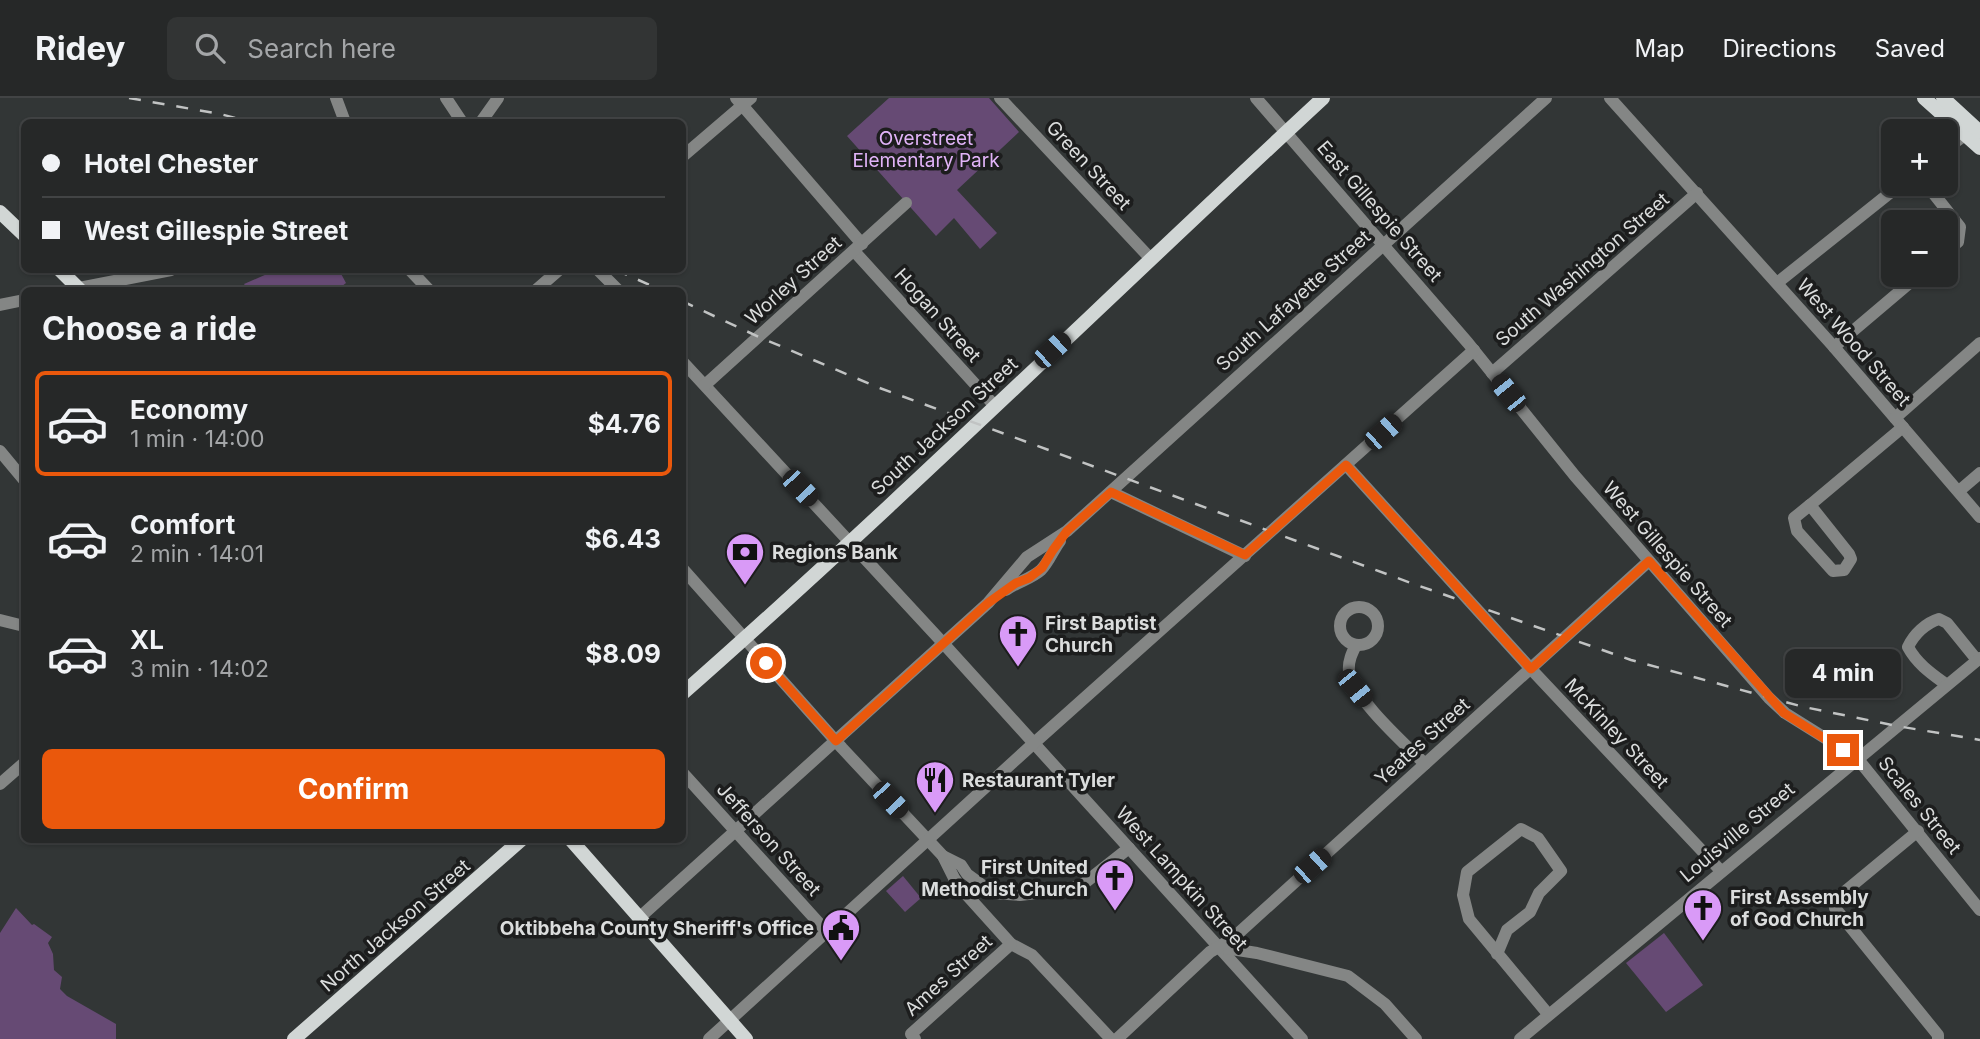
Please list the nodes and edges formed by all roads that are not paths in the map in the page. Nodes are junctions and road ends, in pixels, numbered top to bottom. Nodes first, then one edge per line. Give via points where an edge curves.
1 (336, 98) edge
2 (446, 98) edge
3 (498, 98) edge
4 (1000, 98) edge
5 (1256, 98) edge
6 (1323, 98) edge
7 (1546, 98) edge
8 (1610, 98) edge
9 (1924, 98) edge
10 (1943, 98) edge
11 (743, 100) edge
12 (344, 119) edge
13 (461, 119) edge
14 (483, 119) edge
15 (1286, 132) junction
16 (1980, 132) edge
17 (1965, 135) junction
18 (1958, 140) edge
19 (1980, 148) edge
20 (686, 153) edge
21 (1698, 193) junction
22 (1886, 196) edge
23 (1935, 196) edge
24 (906, 204) dead end
25 (1947, 210) edge
26 (0, 212) edge
27 (1958, 224) edge
28 (21, 232) edge
29 (1958, 242) edge
30 (1382, 245) junction
31 (858, 247) junction
32 (1150, 258) junction
33 (62, 273) edge
34 (157, 273) edge
35 (413, 273) edge
36 (556, 273) edge
37 (600, 273) edge
38 (1777, 283) junction
39 (74, 287) edge
40 (90, 287) edge
41 (426, 287) edge
42 (539, 287) edge
43 (615, 287) edge
44 (1905, 287) edge
45 (21, 301) edge
46 (0, 305) edge
47 (1980, 343) edge
48 (1834, 347) junction
49 (1474, 350) junction
50 (686, 365) edge
51 (1492, 373) junction
52 (705, 385) junction
53 (994, 405) junction
54 (1899, 422) junction
55 (0, 450) edge
56 (1346, 465) junction
57 (1980, 473) edge
58 (21, 476) edge
59 (1959, 491) junction
60 (1111, 492) junction
61 (1810, 505) junction
62 (1980, 517) edge
63 (849, 542) junction
64 (1047, 550) junction
65 (1245, 555) junction
66 (1649, 561) junction
67 (686, 572) edge
68 (1021, 575) junction
69 (0, 620) edge
70 (21, 625) edge
71 (745, 638) junction
72 (945, 642) junction
73 (1356, 645) dead end
74 (1978, 659) edge
75 (1531, 669) junction
76 (1947, 685) junction
77 (686, 690) edge
78 (836, 741) junction
79 (1033, 744) junction
80 (1857, 758) junction
81 (21, 764) edge
82 (1424, 764) junction
83 (686, 776) edge
84 (2, 778) edge
85 (736, 831) junction
86 (1918, 831) junction
87 (928, 841) junction
88 (518, 843) edge
89 (574, 843) edge
90 (1129, 848) junction
91 (1721, 871) junction
92 (962, 878) junction
93 (1980, 910) edge
94 (639, 918) junction
95 (827, 932) junction
96 (1011, 944) junction
97 (1218, 947) junction
98 (1497, 954) junction
99 (1548, 1014) junction
100 (730, 1021) junction
101 (913, 1037) edge
102 (294, 1039) edge
103 (709, 1039) edge
104 (746, 1039) edge
105 (1111, 1039) edge
106 (1117, 1039) edge
107 (1301, 1039) edge
108 (1416, 1039) edge
109 (1520, 1039) edge
110 (1938, 1039) edge

1 - 12 street
2 - 13 street
3 - 14 street
4 - 32 street, Green Street
5 - 15 street, East Gillespie Street
6 - 15 main road, South Jackson Street
7 - 30 street, South Lafayette Street
8 - 21 street, West Wood Street
9 - 17 main road
10 - 16 main road
11 - 20 street
11 - 31 street, Hogan Street
15 - 30 street, East Gillespie Street
15 - 32 main road, South Jackson Street
17 - 18 street
17 - 19 main road
21 - 38 street, West Wood Street
21 - 51 street, South Washington Street
22 - 38 street
23 - 25 street
24 - 31 street, Worley Street
26 - 28 main road
27 - 29 street
30 - 49 street, East Gillespie Street
30 - 60 street, South Lafayette Street
31 - 52 street, Worley Street
31 - 53 street, Hogan Street
32 - 53 main road, South Jackson Street
33 - 39 main road
34 - 40 street
35 - 41 street
36 - 42 street
37 - 43 street
38 - 48 street, West Wood Street
44 - 48 street
45 - 46 street
47 - 54 street
48 - 54 street, West Wood Street
49 - 51 street, West Gillespie Street
49 - 56 street, South Washington Street
50 - 52 street, West Lampkin Street
51 - 66 street, West Gillespie Street
52 - 63 street, West Lampkin Street
53 - 63 main road, South Jackson Street
54 - 59 street, West Wood Street
54 - 61 street
55 - 58 street
56 - 65 street, South Washington Street
56 - 75 street, McKinley Street
57 - 59 street
59 - 62 street, West Wood Street
60 - 64 street, South Lafayette Street
60 - 65 street
61 - 61 street via 1794,518 1797,531 1833,571 1844,570 1849,554
63 - 71 main road, South Jackson Street
63 - 72 street, West Lampkin Street
64 - 68 street, South Lafayette Street via 1027,557
64 - 68 street, South Lafayette Street via 1042,568
65 - 79 street, South Washington Street
66 - 75 street, Yeates Street
66 - 80 street, West Gillespie Street via 1784,713
67 - 71 street
68 - 72 street, South Lafayette Street
69 - 70 street
71 - 77 main road
71 - 78 street
72 - 78 street, South Lafayette Street
72 - 79 street, West Lampkin Street
73 - 82 street via 1349,668 1355,688
74 - 76 street, Louisville Street
74 - 76 street via 1947,623 1931,621 1912,637 1908,647
75 - 82 street, Yeates Street
75 - 91 street, McKinley Street
76 - 80 street, Louisville Street
78 - 85 street, South Lafayette Street
78 - 87 street
79 - 87 street, South Washington Street
79 - 90 street, West Lampkin Street
80 - 86 street, Scales Street
80 - 91 street, Louisville Street
81 - 84 street
82 - 97 street, Yeates Street
83 - 85 street, Jefferson Street
85 - 94 street, South Lafayette Street
85 - 95 street, Jefferson Street
86 - 93 street, Scales Street
86 - 110 street via 1837,898 1835,908
87 - 92 street via 961,865
87 - 95 street, South Washington Street
88 - 102 main road, North Jackson Street
89 - 94 main road
90 - 92 street via 1095,877 1070,889 1000,895
90 - 97 street, West Lampkin Street
91 - 99 street, Louisville Street
92 - 96 street via 965,893
94 - 100 main road
95 - 100 street, South Washington Street
96 - 101 street, Ames Street
96 - 105 street via 1032,956
97 - 106 street, Yeates Street
97 - 107 street, West Lampkin Street
97 - 108 street via 1348,976 1385,1004
98 - 98 street via 1469,919 1463,895 1467,872 1521,829 1538,838 1561,871 1539,892 1530,912 1507,930
98 - 99 street
99 - 109 street, Louisville Street
100 - 103 street, South Washington Street
100 - 104 main road

